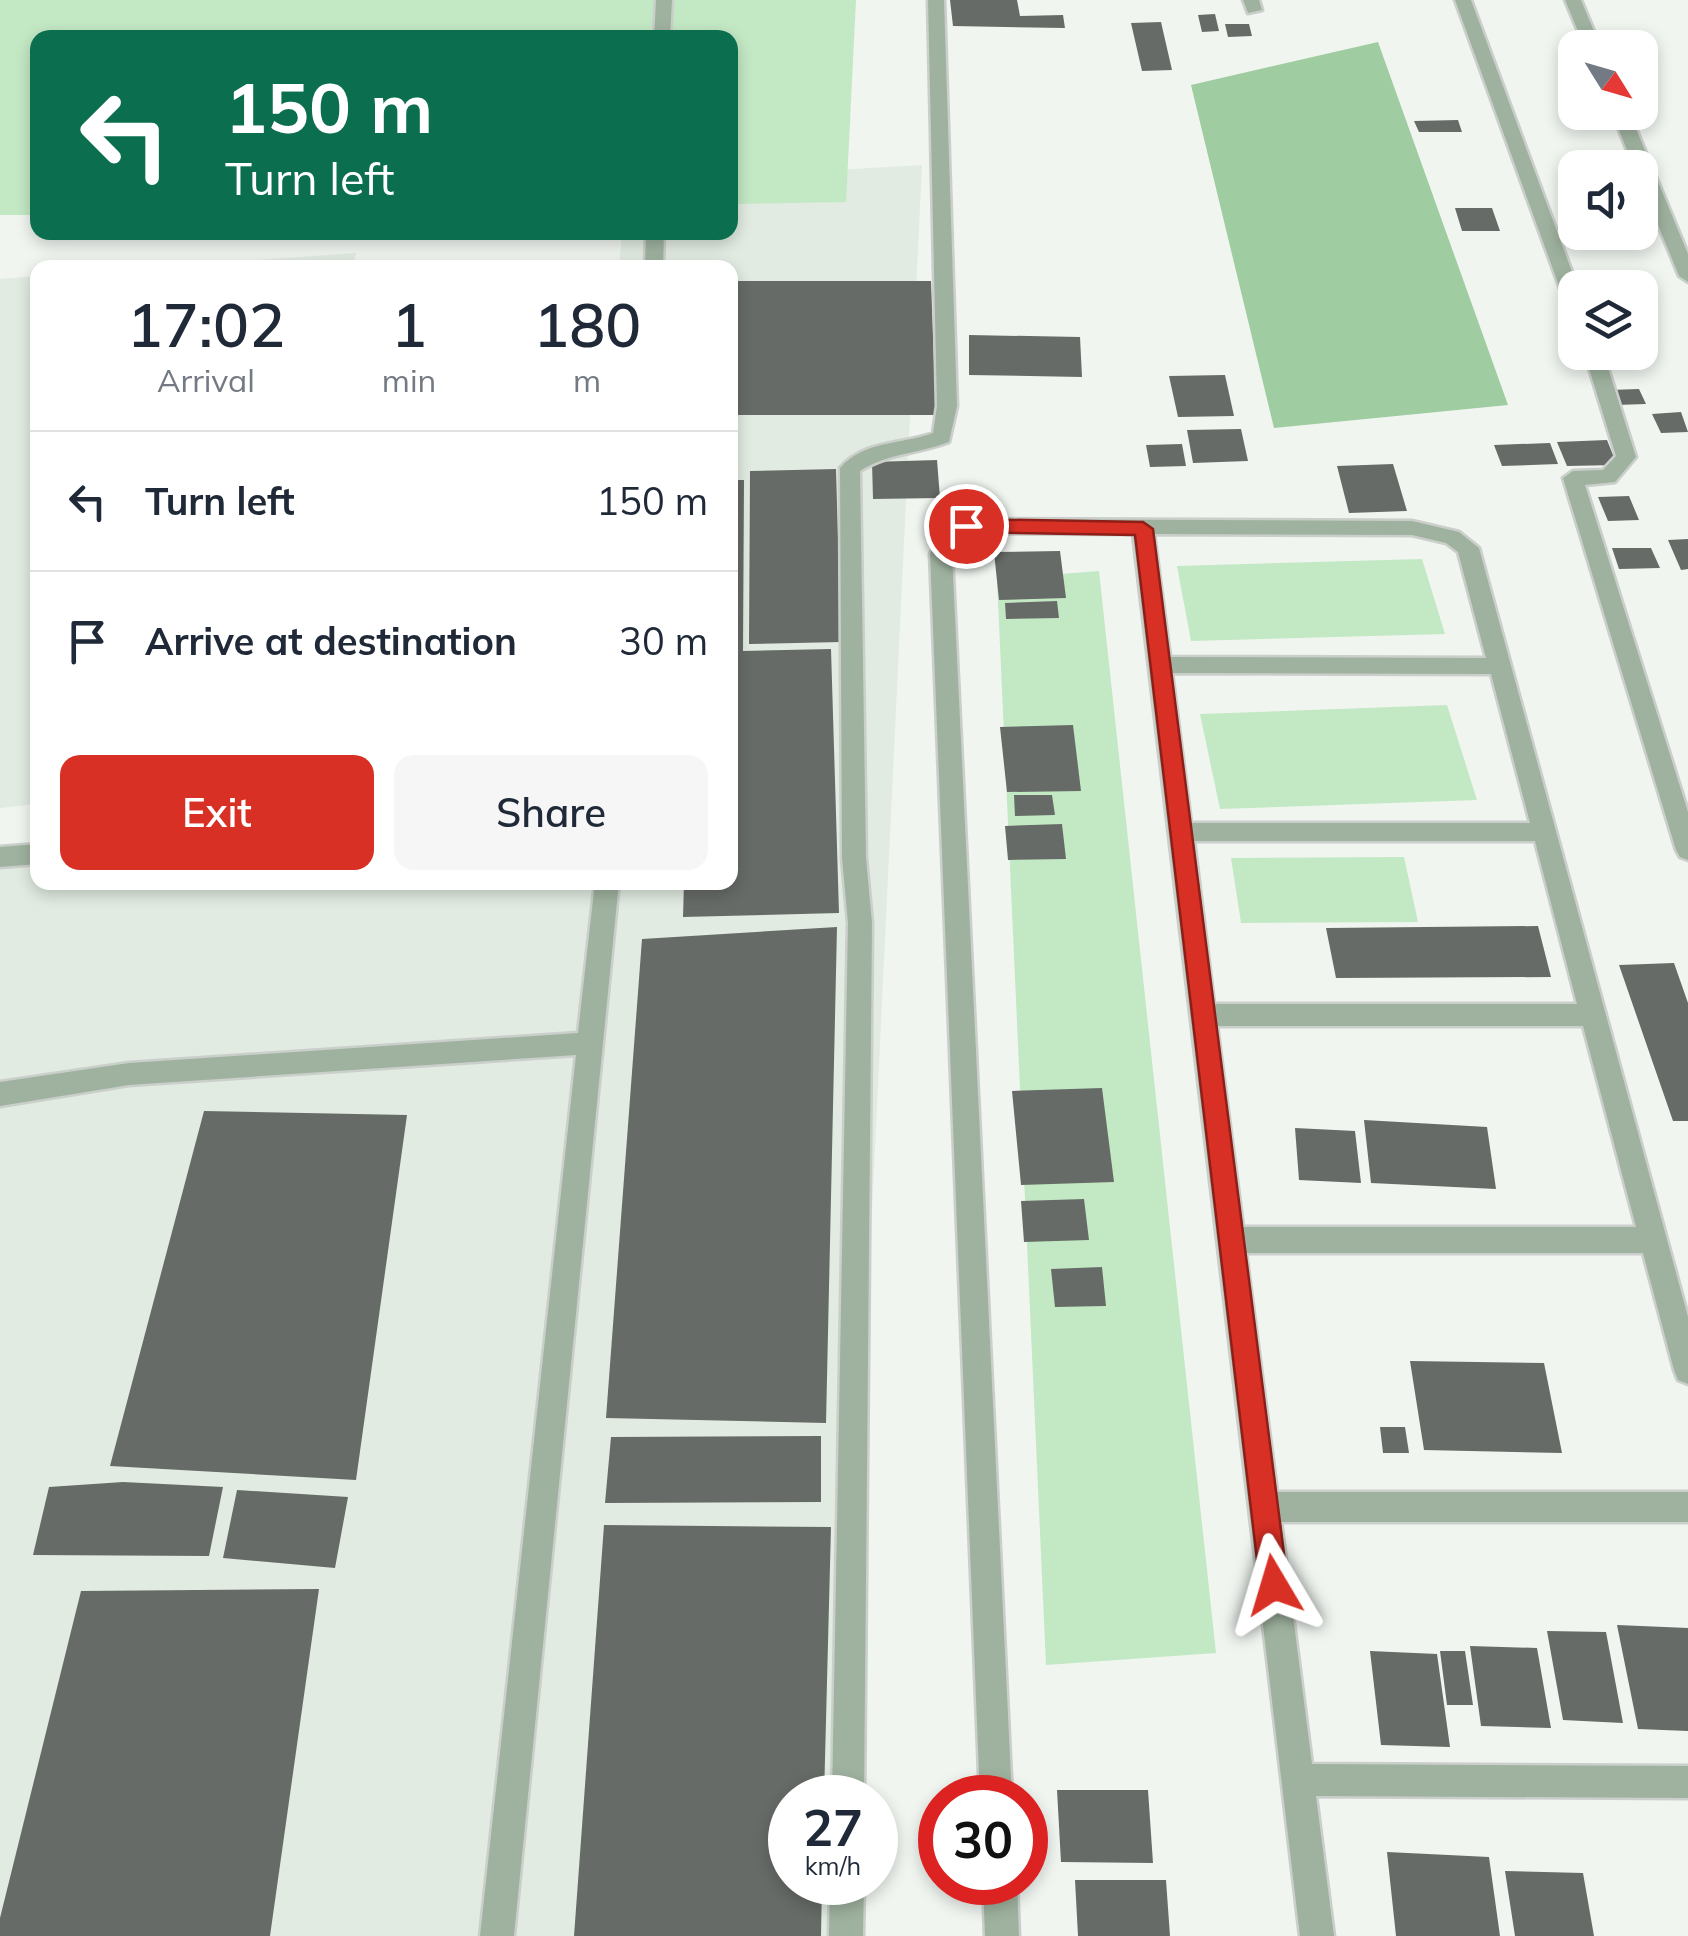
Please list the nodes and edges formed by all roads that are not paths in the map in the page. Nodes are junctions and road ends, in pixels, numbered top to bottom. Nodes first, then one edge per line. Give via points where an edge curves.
1 (664, 0) edge
2 (936, 0) edge
3 (1463, 0) edge
4 (1573, 0) edge
5 (662, 30) edge
6 (1586, 30) edge
7 (1627, 130) edge
8 (1562, 270) edge
9 (1688, 276) edge
10 (1598, 370) edge
11 (1143, 529) junction
12 (1161, 666) junction
13 (1499, 666) junction
14 (1180, 832) junction
15 (1544, 832) junction
16 (1688, 850) edge
17 (30, 855) edge
18 (0, 857) edge
19 (606, 890) edge
20 (1203, 1014) junction
21 (1593, 1015) junction
22 (589, 1044) junction
23 (0, 1094) edge
24 (1231, 1240) junction
25 (1654, 1240) junction
26 (1688, 1370) edge
27 (1264, 1507) junction
28 (1688, 1508) edge
29 (848, 1775) edge
30 (995, 1775) edge
31 (1298, 1780) junction
32 (1688, 1782) edge
33 (846, 1905) edge
34 (1001, 1905) edge
35 (497, 1936) edge
36 (846, 1936) edge
37 (1002, 1936) edge
38 (1317, 1936) edge

1 - 5 street
2 - 29 street via 942,437 877,452 850,468 860,923
3 - 8 street
4 - 6 street
7 - 9 street
10 - 16 street via 1626,456 1608,477 1573,478
11 - 12 street
11 - 13 street via 1412,528 1452,538 1468,548
11 - 30 street via 966,526 948,537 940,554
12 - 13 street
12 - 14 street
13 - 15 street
14 - 15 street
14 - 20 street
15 - 21 street
17 - 18 street
19 - 22 street
20 - 21 street
20 - 24 street
21 - 25 street
22 - 23 street via 129,1074
22 - 35 street
24 - 25 street
24 - 27 street
25 - 26 street
27 - 28 street
27 - 31 street
31 - 32 street
31 - 38 street
33 - 36 street
34 - 37 street

